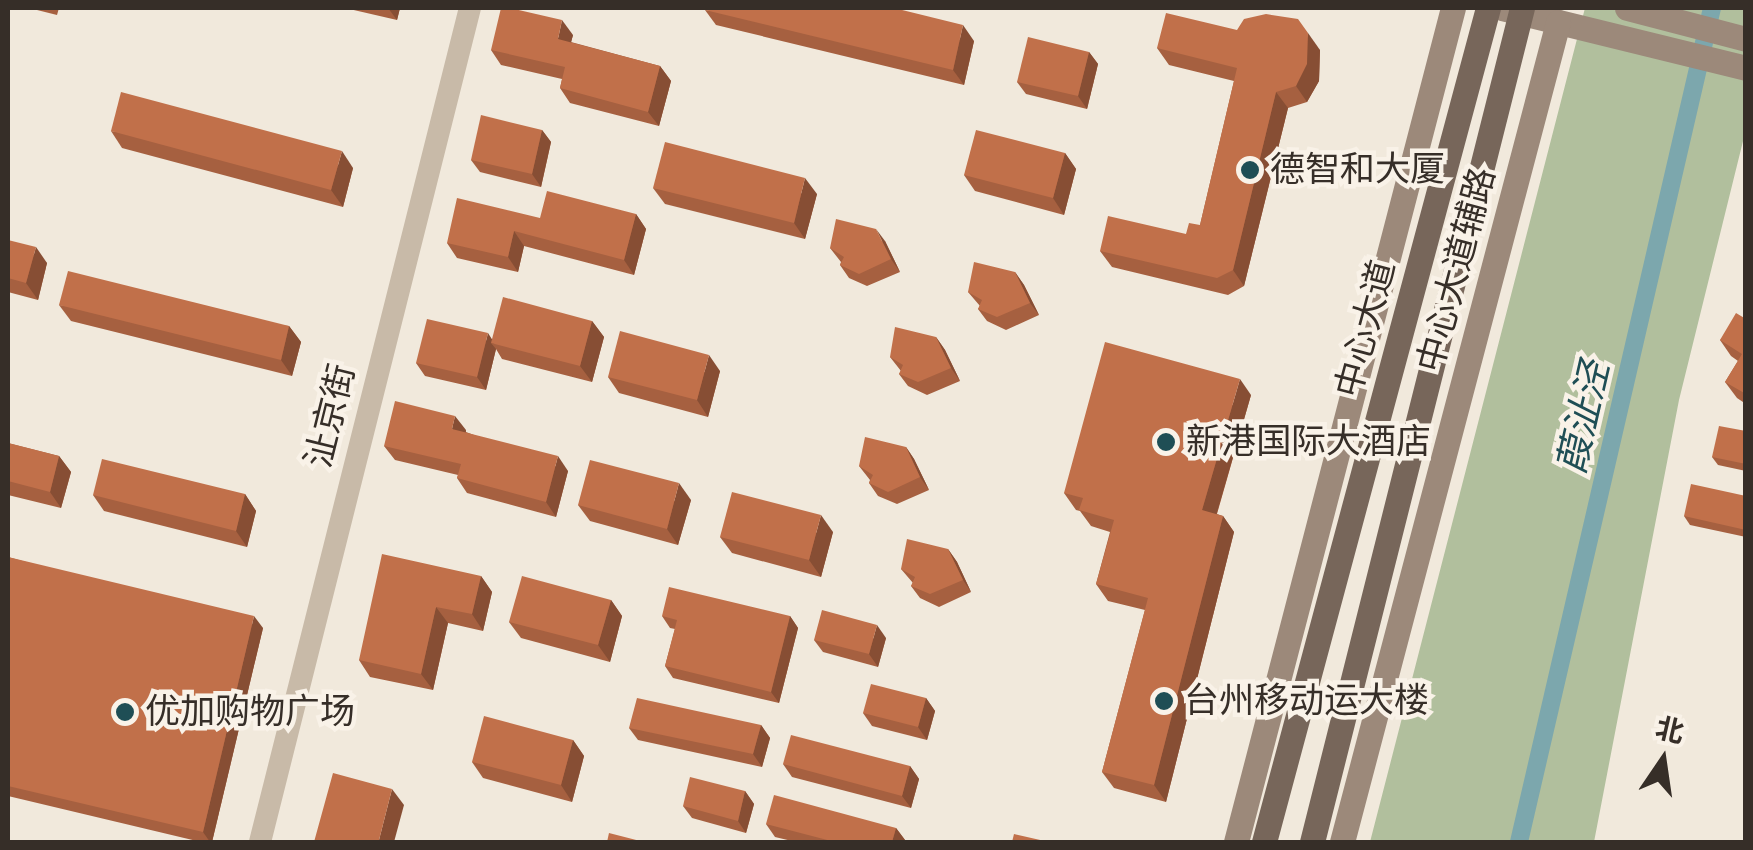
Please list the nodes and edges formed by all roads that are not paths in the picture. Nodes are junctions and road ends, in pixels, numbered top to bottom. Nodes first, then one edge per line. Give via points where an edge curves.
1 (470, 8) edge
2 (1453, 8) edge
3 (1488, 8) edge
4 (1627, 8) edge
5 (1515, 9) edge
6 (1553, 14) edge
7 (1736, 37) edge
8 (1746, 68) edge
9 (260, 842) edge
10 (1236, 842) edge
11 (1264, 842) edge
12 (1312, 842) edge
13 (1342, 842) edge

1 - 9 street, 沚京街
2 - 10 main road, 中心大道辅路
3 - 11 main road, 中心大道
4 - 7 main road
5 - 6 main road
5 - 12 main road, 中心大道
6 - 8 main road
6 - 13 main road, 中心大道辅路

